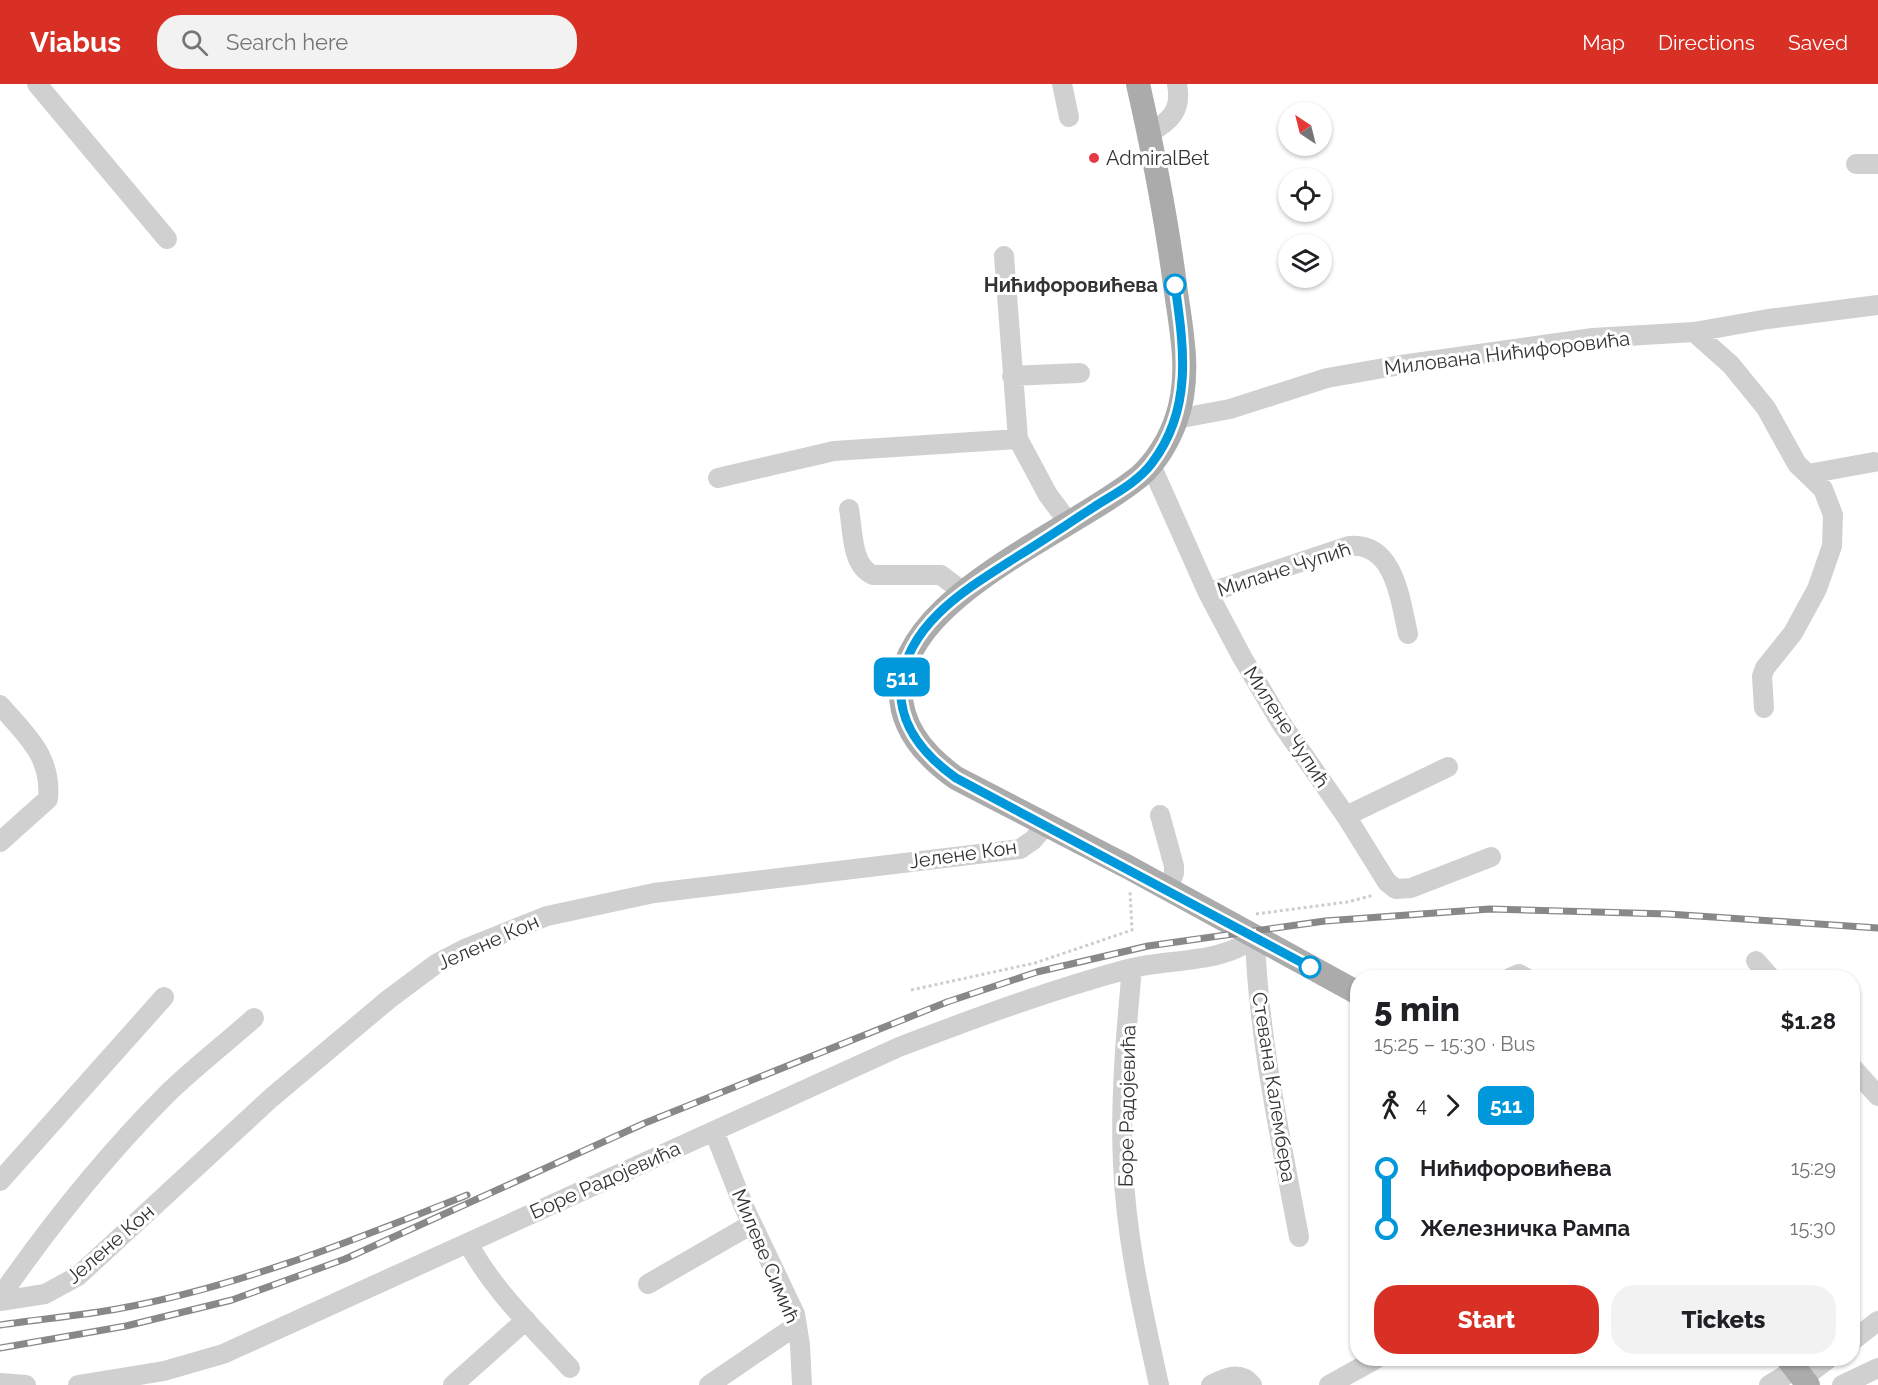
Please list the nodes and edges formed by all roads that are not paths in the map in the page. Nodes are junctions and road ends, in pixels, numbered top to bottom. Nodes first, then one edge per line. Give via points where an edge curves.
1 (37, 84) edge
2 (1062, 84) edge
3 (1138, 84) edge
4 (1177, 84) edge
5 (1069, 117) dead end
6 (1149, 133) junction
7 (1856, 164) dead end
8 (1878, 164) edge
9 (167, 239) dead end
10 (1004, 256) dead end
11 (1878, 305) edge
12 (1694, 332) junction
13 (1080, 373) dead end
14 (1012, 376) junction
15 (1176, 419) junction
16 (1018, 439) junction
17 (1874, 462) dead end
18 (1151, 465) junction
19 (1808, 474) junction
20 (717, 477) dead end
21 (849, 509) dead end
22 (1069, 523) junction
23 (963, 592) junction
24 (1208, 593) junction
25 (1408, 634) dead end
26 (0, 705) edge
27 (1764, 708) dead end
28 (1448, 767) dead end
29 (1160, 815) dead end
30 (1346, 816) junction
31 (1046, 825) junction
32 (0, 842) edge
33 (1491, 857) dead end
34 (1168, 889) junction
35 (1255, 937) junction
36 (1756, 961) dead end
37 (1132, 968) junction
38 (1764, 970) edge
39 (1350, 989) edge
40 (164, 997) dead end
41 (254, 1018) dead end
42 (1860, 1076) edge
43 (1878, 1096) edge
44 (714, 1131) junction
45 (0, 1181) edge
46 (752, 1224) junction
47 (1299, 1237) dead end
48 (468, 1243) junction
49 (648, 1284) dead end
50 (0, 1299) edge
51 (526, 1320) junction
52 (1878, 1321) edge
53 (797, 1325) junction
54 (1860, 1335) edge
55 (1363, 1366) edge
56 (1814, 1366) edge
57 (570, 1368) dead end
58 (1878, 1368) edge
59 (1799, 1373) edge
60 (0, 1383) edge
61 (26, 1385) edge
62 (78, 1385) edge
63 (453, 1385) edge
64 (709, 1385) edge
65 (802, 1385) edge
66 (1159, 1385) edge
67 (1211, 1385) edge
68 (1252, 1385) edge
69 (1329, 1385) edge
70 (1769, 1385) edge
71 (1842, 1385) edge

1 - 9 street
2 - 5 street
3 - 6 main road
4 - 6 street via 1180,99 1173,115 1165,125
6 - 15 main road via 1173,264 1185,360
7 - 8 street
10 - 14 street
11 - 12 street, Милована Нићифоровића
12 - 15 street, Милована Нићифоровића via 1593,338 1401,365 1327,378 1230,409
12 - 19 street via 1752,390 1797,464
13 - 14 street
14 - 16 street
15 - 18 main road
16 - 20 street via 834,451
16 - 22 street via 1048,495
17 - 19 street
18 - 22 main road via 1127,486
18 - 24 street, Милене Чупић
19 - 27 street via 1830,502 1834,521 1832,546 1806,612 1765,668
21 - 23 street via 858,561 865,572 941,576
22 - 23 main road
23 - 31 main road via 937,615 907,658 901,704 908,727 938,765 956,778
24 - 25 street, Милане Чупић via 1360,545 1376,551 1389,567
24 - 30 street, Милене Чупић via 1281,723
26 - 32 street via 37,748 50,778 48,799
28 - 30 street
29 - 34 street via 1174,866
30 - 33 street, Милене Чупић via 1387,882 1396,889 1411,888
31 - 34 main road
31 - 50 street, Јелене Кон via 1020,849 654,893 547,916 467,948 436,964 389,999 280,1090 78,1276 45,1294
34 - 35 main road
35 - 37 street, Боре Радојевића via 1243,947 1226,952
35 - 39 main road
35 - 47 street, Стевана Калембера via 1270,1069
36 - 38 street
37 - 44 street, Боре Радојевића via 940,1031
37 - 66 street, Боре Радојевића via 1125,1047 1123,1165 1133,1262
40 - 45 street
41 - 50 street via 168,1093 79,1191
42 - 43 street
44 - 46 street, Милеве Симић
44 - 48 street, Боре Радојевића
46 - 49 street
46 - 53 street, Милеве Симић
48 - 51 street
48 - 62 street, Боре Радојевића via 223,1354 164,1371
51 - 57 street
51 - 63 street
52 - 54 street
53 - 64 street
53 - 65 street, Милеве Симић
55 - 69 street
56 - 59 street
58 - 71 street
59 - 70 street
60 - 61 street
67 - 68 street via 1231,1376 1244,1378

